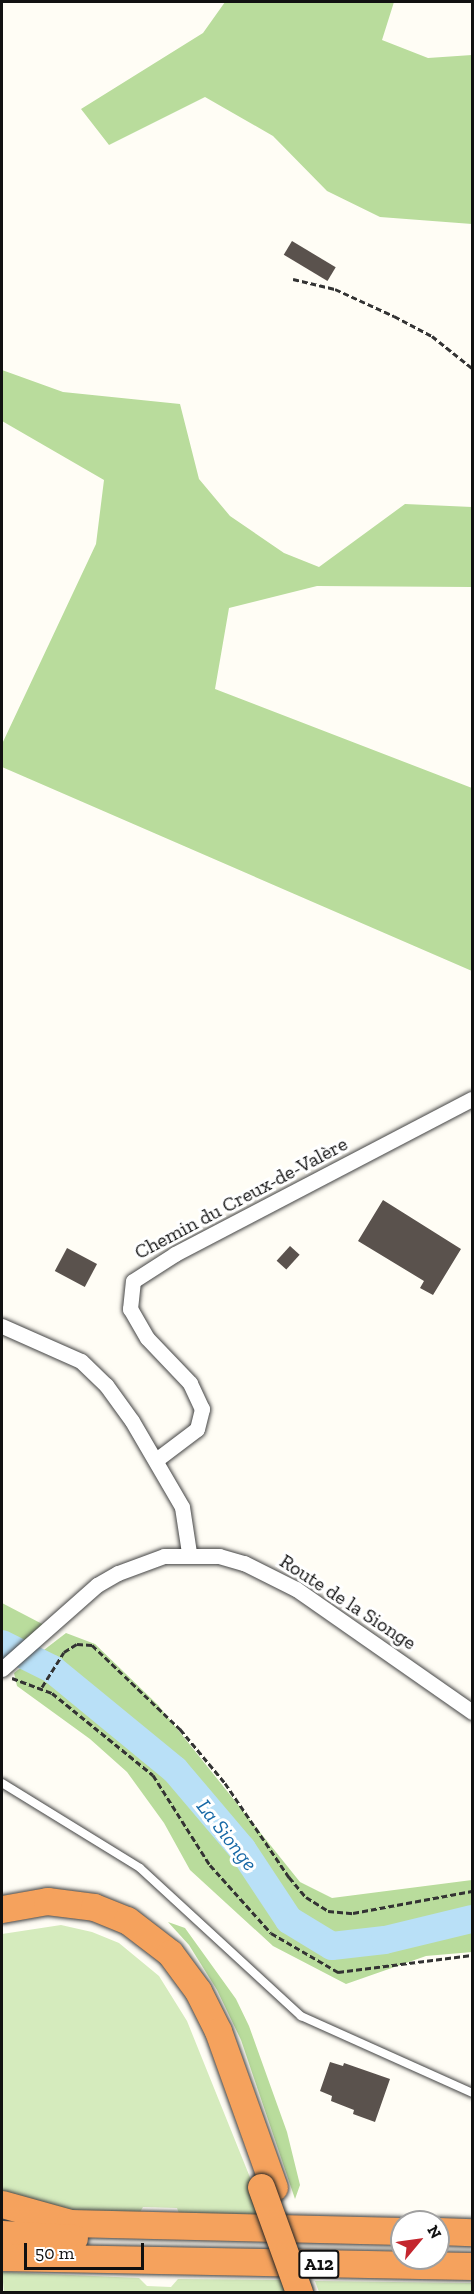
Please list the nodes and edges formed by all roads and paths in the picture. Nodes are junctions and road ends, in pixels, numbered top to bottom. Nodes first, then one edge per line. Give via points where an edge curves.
1 (294, 279) dead end
2 (472, 368) edge
3 (472, 1098) edge
4 (2, 1326) edge
5 (156, 1461) junction
6 (189, 1553) junction
7 (2, 1669) edge
8 (2, 1674) edge
9 (42, 1688) junction
10 (472, 1712) edge
11 (2, 1783) edge
12 (472, 1891) edge
13 (2, 1909) edge
14 (2, 1923) edge
15 (472, 1955) edge
16 (472, 2093) edge
17 (267, 2187) junction
18 (2, 2204) edge
19 (390, 2231) edge
20 (450, 2231) edge
21 (472, 2232) edge
22 (2, 2234) edge
23 (390, 2243) edge
24 (450, 2243) edge
25 (472, 2243) edge
26 (2, 2257) edge
27 (472, 2266) edge
28 (299, 2292) edge
29 (312, 2292) edge

1 - 2 path via 335,289 394,316 432,336
3 - 5 street, Chemin du Creux-de-Valère via 175,1254 133,1281 130,1310 147,1338 190,1383 202,1409 197,1429
4 - 5 street via 81,1361 106,1385
5 - 6 street via 184,1513
6 - 7 street, Route de la Sionge via 164,1556 118,1572 97,1585
6 - 10 street, Route de la Sionge via 244,1563 296,1589
8 - 9 path
9 - 12 path via 64,1652 77,1644 92,1645 180,1729 225,1783 306,1897 328,1911 352,1913
9 - 15 path via 153,1775 210,1865 271,1933 338,1972
11 - 16 lane via 140,1868 301,2016
13 - 17 highway via 47,1901 94,1907 128,1920 163,1946 189,1977 212,2017
14 - 17 highway via 41,1915 83,1919 129,1937 158,1961 178,1985 202,2030
17 - 28 highway, bridge
17 - 29 highway
18 - 19 highway via 70,2223
20 - 21 highway
22 - 23 highway, A12 via 109,2240
24 - 25 highway
26 - 27 highway, A12

